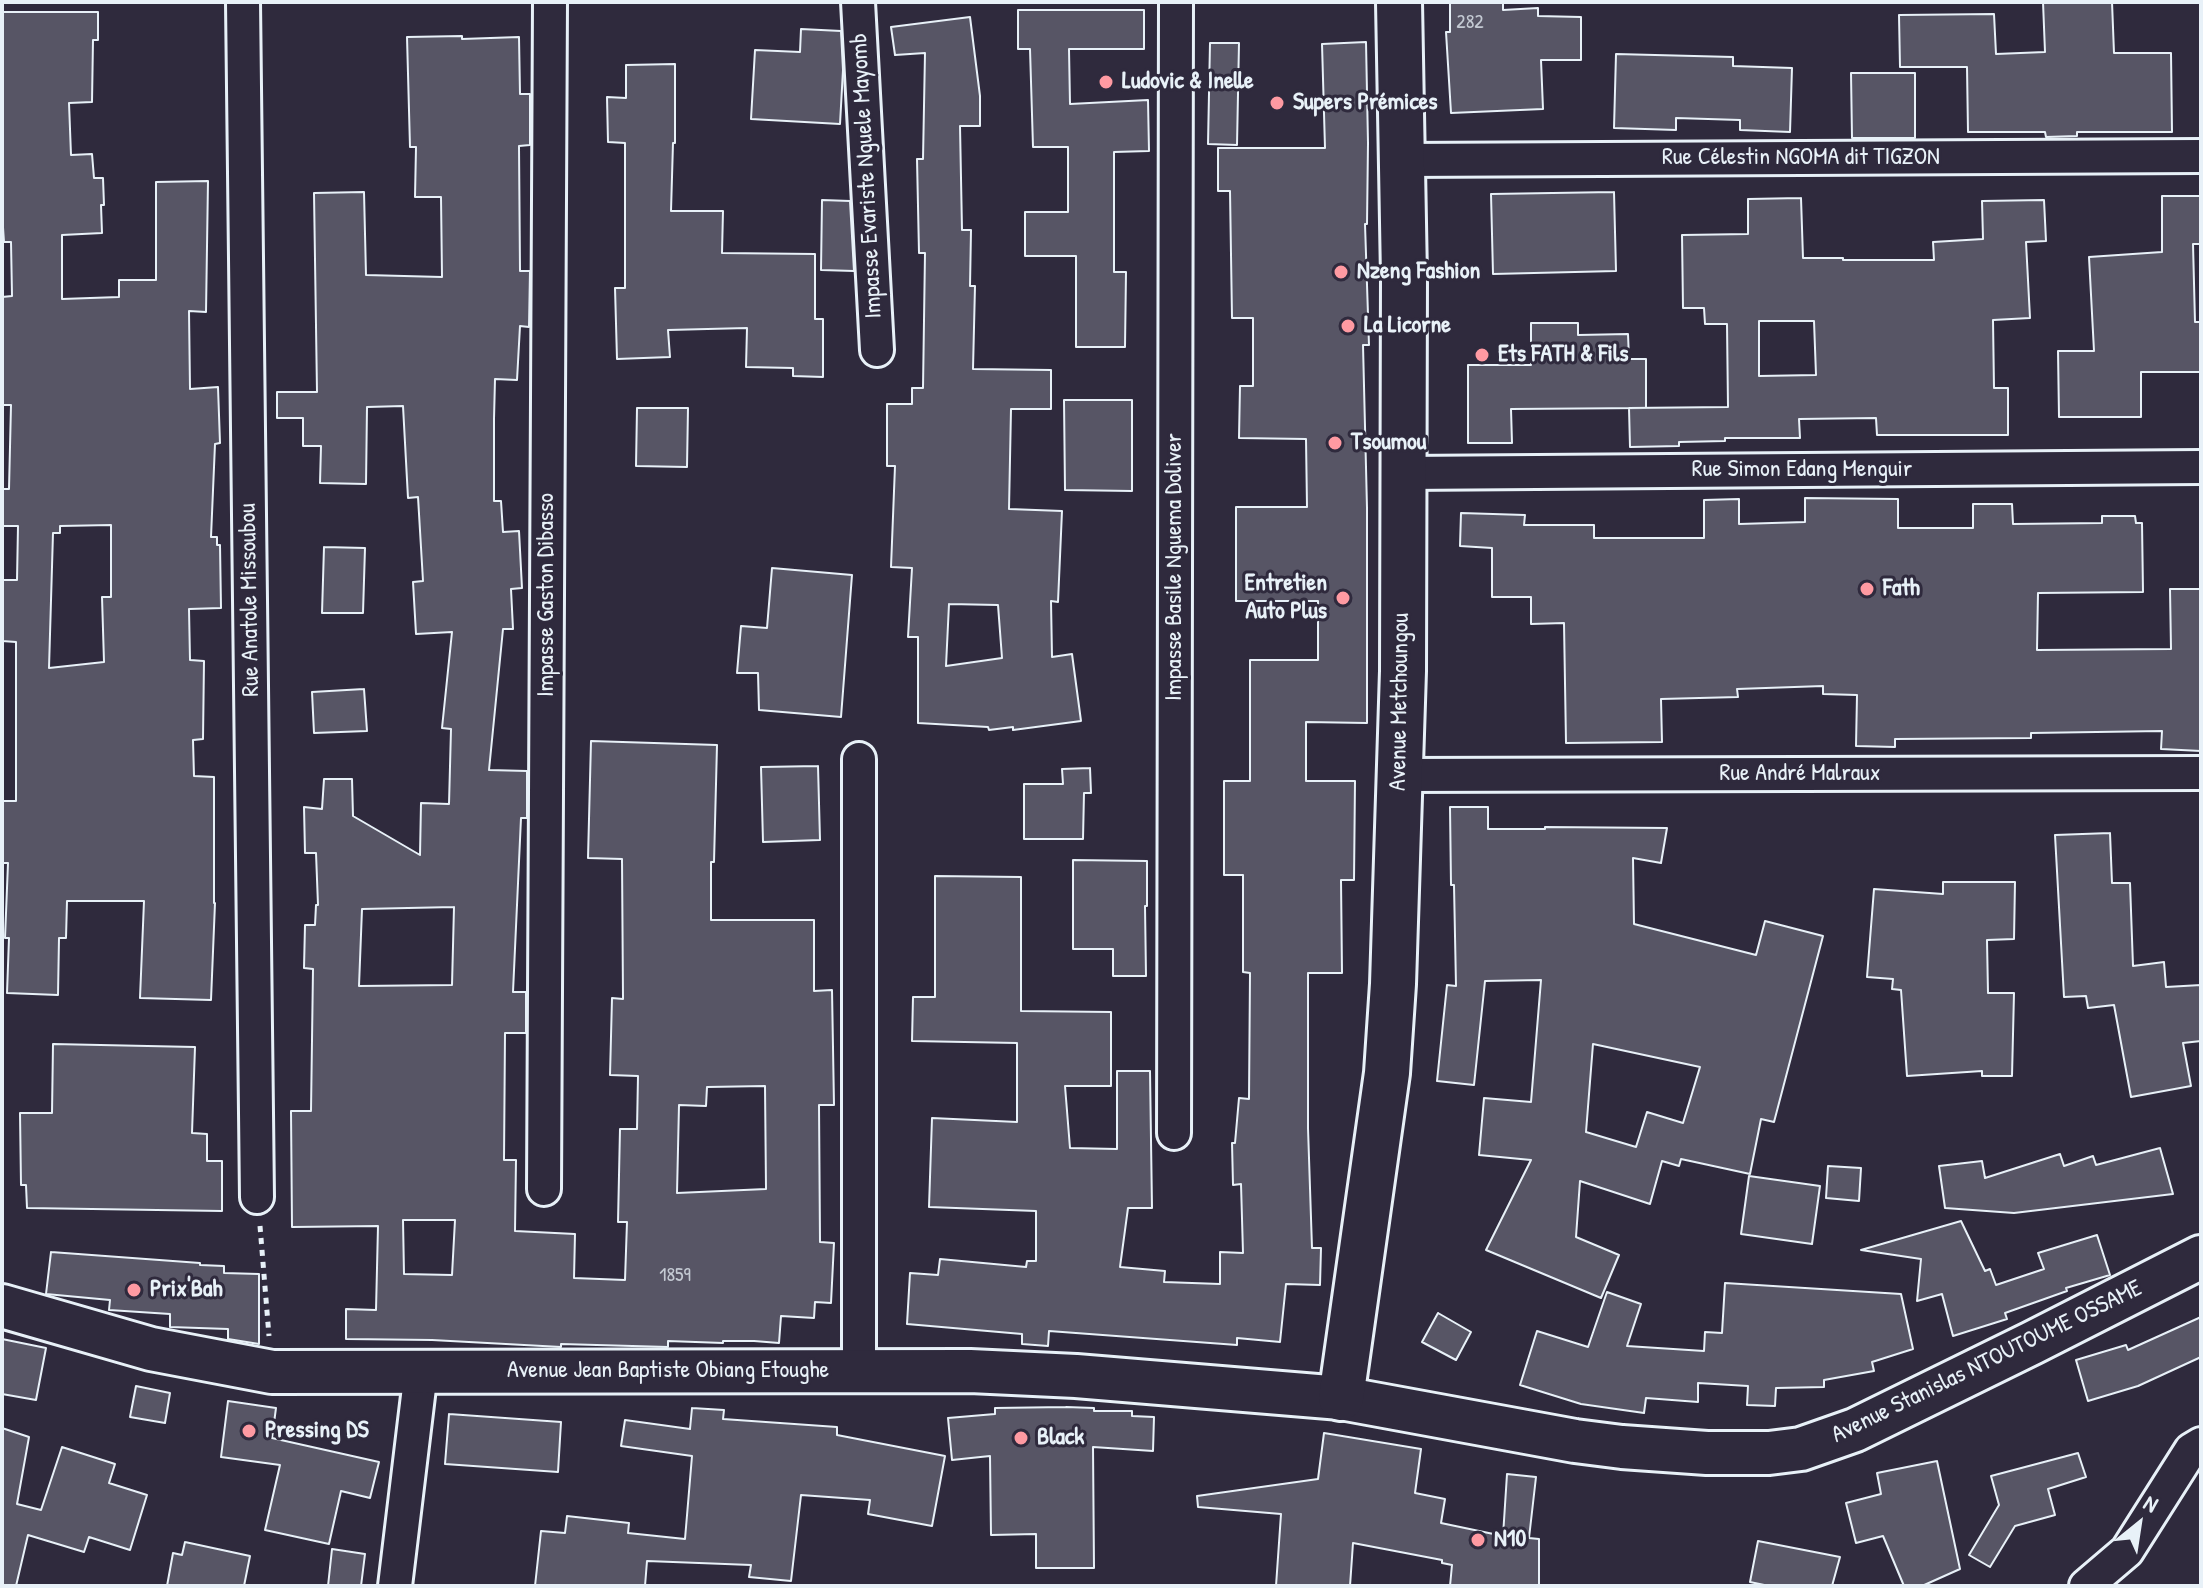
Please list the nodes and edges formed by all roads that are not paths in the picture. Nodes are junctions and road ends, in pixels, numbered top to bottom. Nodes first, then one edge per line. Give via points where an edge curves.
1 (243, 2) edge
2 (550, 2) edge
3 (858, 2) edge
4 (1176, 2) edge
5 (1399, 2) edge
6 (2201, 156) edge
7 (1402, 160) junction
8 (877, 350) dead end
9 (2201, 467) edge
10 (1404, 473) junction
11 (859, 759) dead end
12 (2201, 773) edge
13 (1399, 775) junction
14 (1174, 1133) dead end
15 (544, 1189) dead end
16 (257, 1197) road end
17 (2201, 1257) edge
18 (2, 1306) edge
19 (421, 1371) junction
20 (859, 1371) junction
21 (1341, 1398) junction
22 (2201, 1444) edge
23 (395, 1586) edge
24 (2086, 1586) edge

1 - 16 street, Rue Anatole Missoubou
2 - 15 street, Impasse Gaston Dibasso
3 - 8 street, Impasse Evariste Nguele Mayomb
4 - 14 street, Impasse Basile Nguema Doliver
5 - 7 main road, Avenue Metchoungou
6 - 7 street, Rue Célestin NGOMA dit TIGZON
7 - 10 main road, Avenue Metchoungou
9 - 10 street, Rue Simon Edang Menguir
10 - 13 main road, Avenue Metchoungou
11 - 20 street
12 - 13 street, Rue André Malraux
13 - 21 main road, Avenue Metchoungou via 1387,1073
17 - 21 street, Avenue Stanislas NTOUTOUME OSSAME via 1928,1395 1801,1449 1707,1453 1622,1447
18 - 19 street, Avenue Jean Baptiste Obiang Etoughe via 151,1349 272,1372
19 - 20 street, Avenue Jean Baptiste Obiang Etoughe
19 - 23 street
20 - 21 street, Avenue Jean Baptiste Obiang Etoughe via 1076,1376
22 - 24 street via 2191,1450 2127,1551

